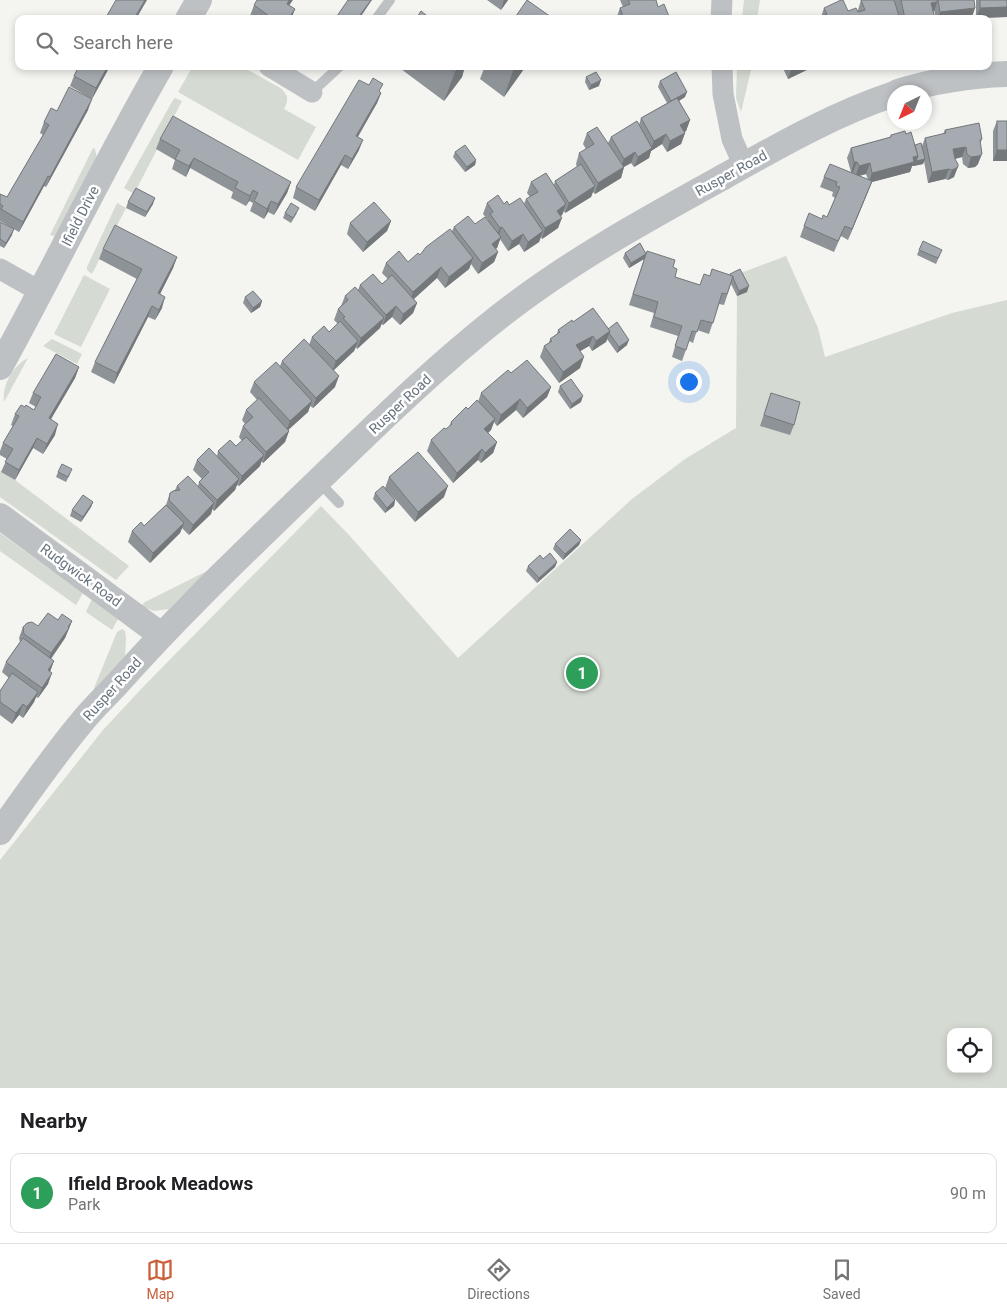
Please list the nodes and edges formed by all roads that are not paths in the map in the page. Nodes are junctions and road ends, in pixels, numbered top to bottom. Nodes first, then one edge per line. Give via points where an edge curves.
1 (199, 0) edge
2 (390, 0) edge
3 (722, 0) edge
4 (190, 15) edge
5 (379, 15) edge
6 (721, 15) edge
7 (159, 70) edge
8 (276, 70) edge
9 (336, 70) edge
10 (722, 70) edge
11 (1007, 74) edge
12 (926, 85) edge
13 (312, 92) joint
14 (887, 96) edge
15 (744, 166) junction
16 (0, 269) edge
17 (41, 292) junction
18 (0, 367) edge
19 (319, 481) junction
20 (339, 503) dead end
21 (0, 516) edge
22 (161, 635) junction
23 (0, 832) edge

1 - 4 street
2 - 5 lane
3 - 6 street
7 - 17 street, Ifield Drive
8 - 13 street
9 - 13 lane
10 - 15 street via 723,94 732,139
11 - 12 street
14 - 15 street, Rusper Road via 825,121
15 - 19 street, Rusper Road via 593,251 534,291 454,354
16 - 17 street
17 - 18 street, Ifield Drive
19 - 20 lane
19 - 22 street, Rusper Road
21 - 22 street, Rudgwick Road
22 - 23 street, Rusper Road via 83,720

